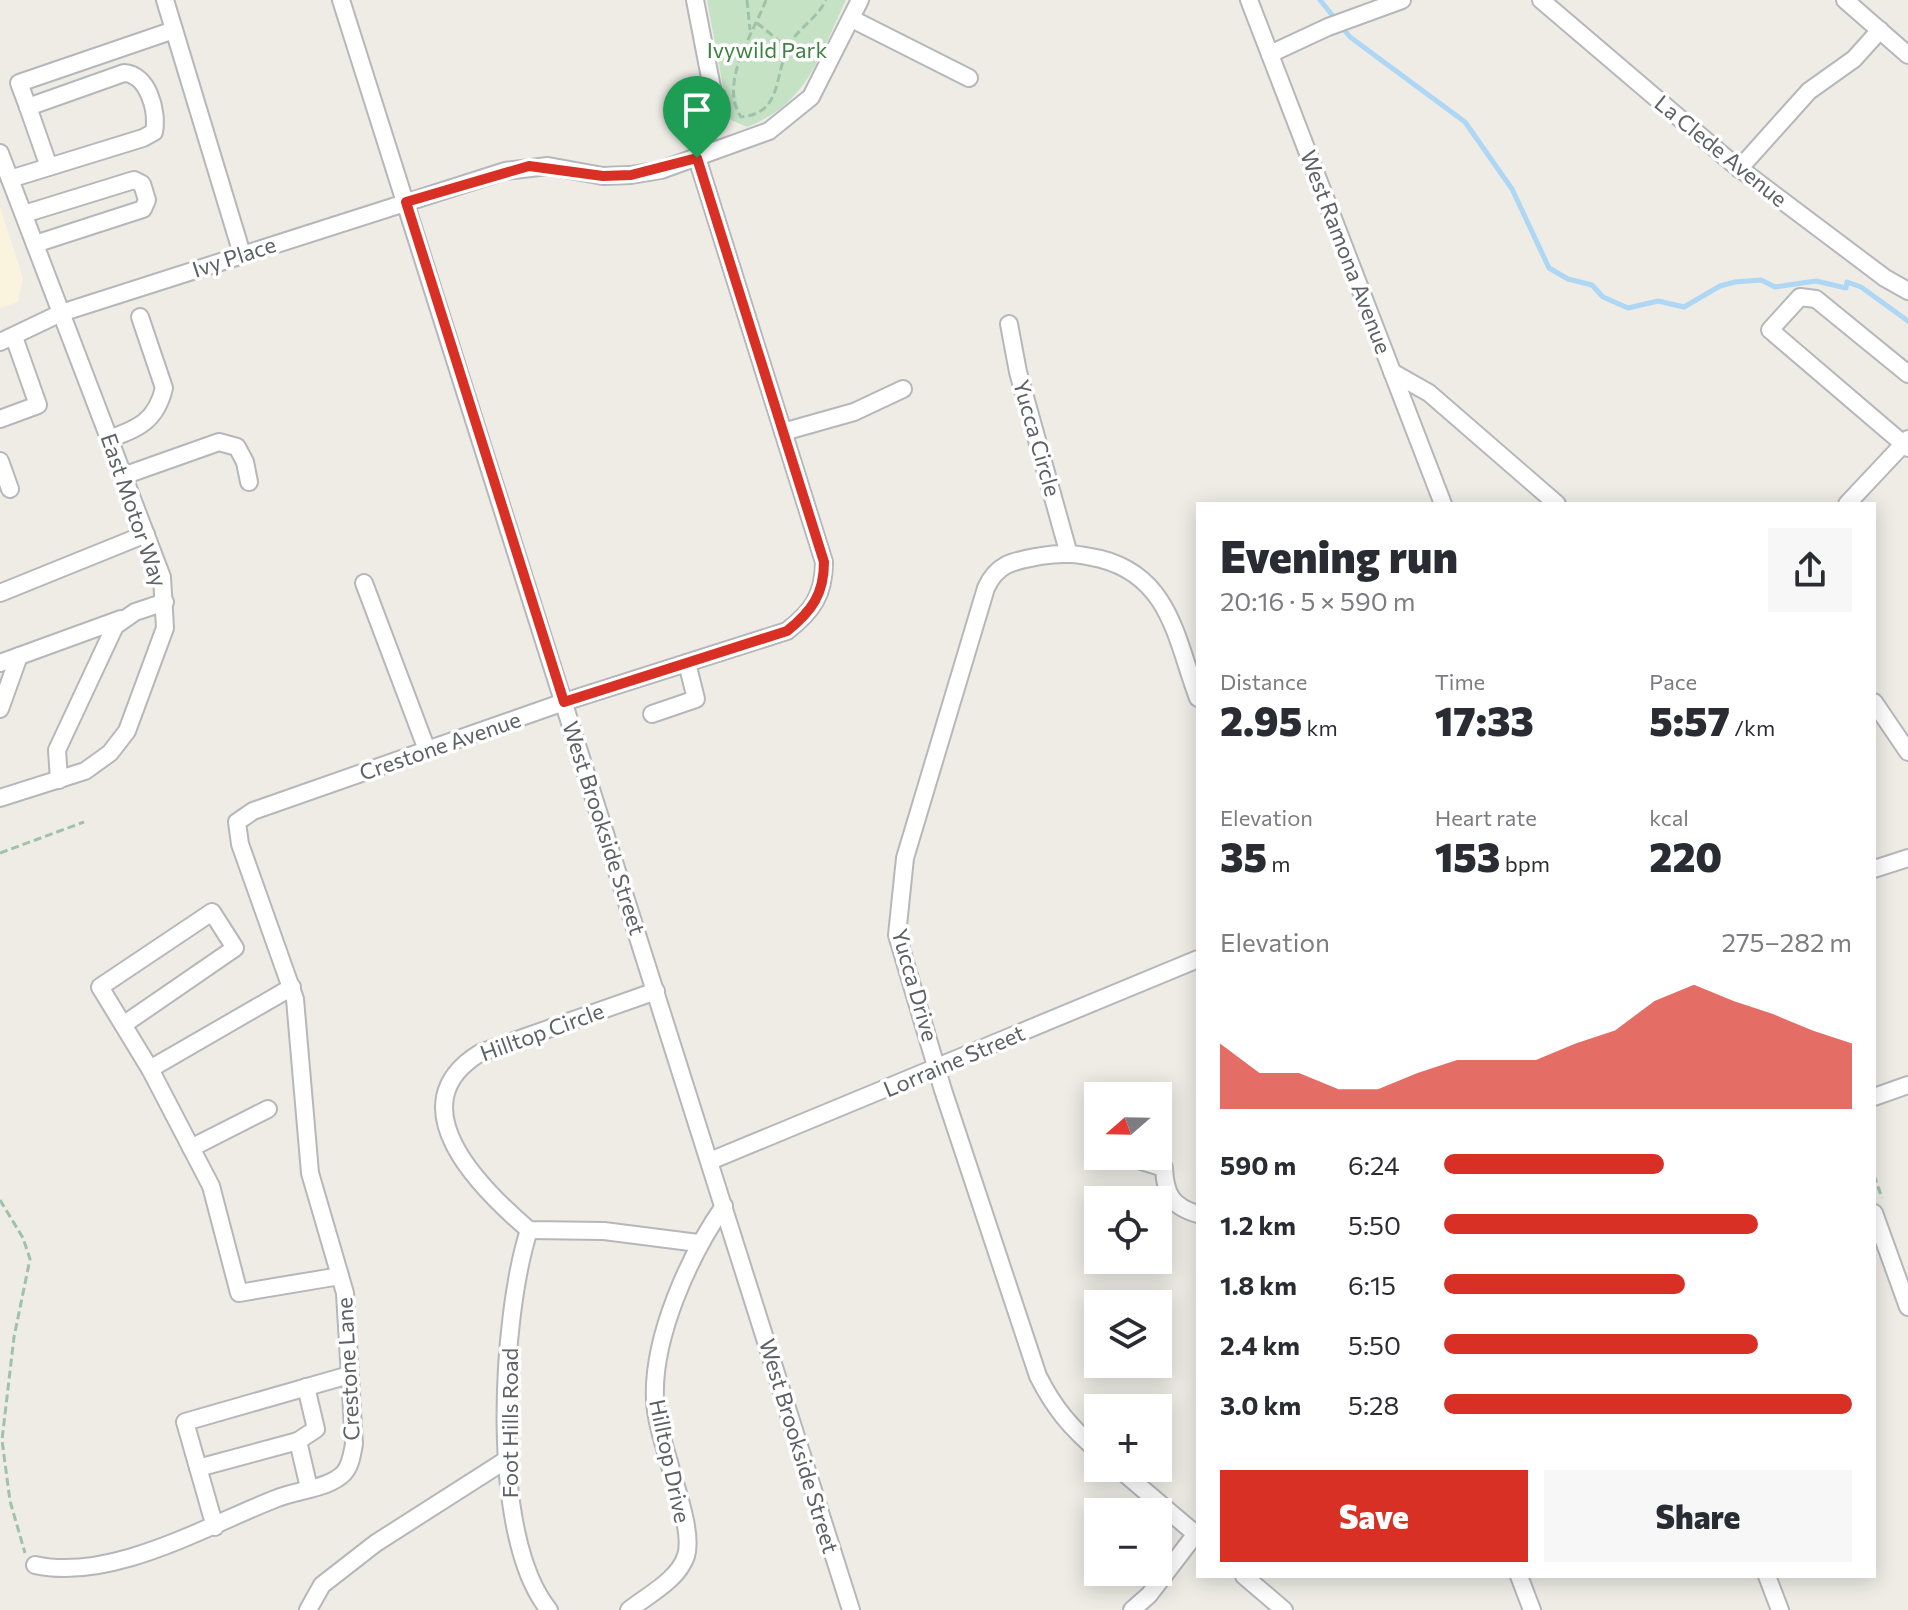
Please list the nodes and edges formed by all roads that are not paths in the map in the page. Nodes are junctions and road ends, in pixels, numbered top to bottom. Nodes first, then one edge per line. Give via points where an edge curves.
1 (165, 0) edge
2 (341, 0) edge
3 (695, 0) edge
4 (860, 0) edge
5 (1249, 0) edge
6 (1402, 0) edge
7 (1541, 0) edge
8 (1845, 0) edge
9 (852, 19) junction
10 (174, 30) junction
11 (1880, 30) junction
12 (1270, 54) junction
13 (1908, 55) edge
14 (969, 78) dead end
15 (28, 107) junction
16 (0, 153) edge
17 (697, 158) junction
18 (49, 167) junction
19 (1739, 169) junction
20 (10, 179) junction
21 (406, 202) junction
22 (24, 214) junction
23 (35, 244) junction
24 (242, 254) junction
25 (1908, 291) edge
26 (61, 313) junction
27 (140, 317) dead end
28 (1009, 324) dead end
29 (7, 339) edge
30 (1392, 372) junction
31 (1908, 374) edge
32 (903, 389) dead end
33 (0, 419) edge
34 (783, 432) junction
35 (109, 439) junction
36 (1906, 444) edge
37 (0, 461) edge
38 (123, 476) junction
39 (249, 482) dead end
40 (10, 489) dead end
41 (1442, 502) edge
42 (1555, 502) edge
43 (1849, 502) edge
44 (146, 534) junction
45 (1068, 551) junction
46 (364, 583) dead end
47 (0, 593) edge
48 (165, 602) junction
49 (122, 619) junction
50 (19, 656) junction
51 (0, 663) edge
52 (687, 663) junction
53 (1196, 693) edge
54 (564, 702) junction
55 (1876, 705) edge
56 (0, 709) edge
57 (652, 714) dead end
58 (427, 750) junction
59 (1908, 752) edge
60 (59, 780) junction
61 (0, 798) edge
62 (237, 822) joint
63 (1908, 858) edge
64 (1876, 868) edge
65 (1196, 960) edge
66 (292, 987) junction
67 (656, 991) junction
68 (123, 1025) junction
69 (150, 1069) junction
70 (937, 1069) junction
71 (1908, 1085) edge
72 (1876, 1096) edge
73 (268, 1109) dead end
74 (191, 1148) junction
75 (710, 1161) junction
76 (1164, 1170) edge
77 (724, 1206) junction
78 (1196, 1213) edge
79 (1876, 1219) edge
80 (529, 1230) junction
81 (698, 1243) junction
82 (340, 1276) junction
83 (1908, 1307) edge
84 (349, 1375) junction
85 (306, 1387) junction
86 (1084, 1439) edge
87 (298, 1441) junction
88 (506, 1460) junction
89 (198, 1468) junction
90 (1135, 1482) edge
91 (309, 1488) junction
92 (215, 1527) junction
93 (1196, 1533) edge
94 (1196, 1535) edge
95 (42, 1567) road end
96 (1246, 1578) edge
97 (1520, 1578) edge
98 (1768, 1578) edge
99 (308, 1610) edge
100 (549, 1610) edge
101 (629, 1610) edge
102 (851, 1610) edge
103 (1132, 1610) edge
104 (1284, 1610) edge
105 (1532, 1610) edge
106 (1780, 1610) edge

1 - 10 street
2 - 21 street, West Brookside Street
3 - 17 street via 713,93 713,121
4 - 9 street, Ivy Place
5 - 12 street, West Ramona Avenue
6 - 12 street
7 - 19 street, La Clede Avenue
8 - 11 street
9 - 14 street
9 - 17 street, Ivy Place via 799,110 769,131
10 - 15 street via 19,83
10 - 24 street
11 - 13 street
11 - 19 street via 1854,59 1809,91
12 - 30 street, West Ramona Avenue
15 - 18 street
15 - 18 street via 124,73 144,80 154,132
16 - 20 street, East Motor Way
17 - 21 street, Ivy Place via 631,175 529,166
17 - 34 street
18 - 20 street
19 - 25 street, La Clede Avenue
20 - 22 street, East Motor Way
21 - 24 street, Ivy Place
21 - 54 street, West Brookside Street
22 - 23 street, East Motor Way
22 - 23 street via 134,180 142,184 147,200 143,209
23 - 26 street, East Motor Way
24 - 26 street, Ivy Place
26 - 29 street, Ivy Place
26 - 35 street, East Motor Way
27 - 35 street via 164,388 142,427
28 - 45 street, Yucca Circle
29 - 33 street via 38,405
30 - 41 street, West Ramona Avenue
30 - 42 street via 1429,393
31 - 36 street via 1806,295 1770,330
32 - 34 street via 854,412
34 - 52 street, Crestone Avenue via 824,562 817,600 787,631
35 - 38 street, East Motor Way
36 - 43 street
37 - 40 street
38 - 39 street via 219,442 237,447
38 - 44 street, East Motor Way
44 - 47 street
44 - 48 street, East Motor Way
45 - 53 street via 1120,564 1150,584 1162,600
45 - 70 street, Yucca Drive via 1006,563 993,574 905,858 897,935
46 - 58 street
48 - 49 street
48 - 60 street, East Motor Way via 165,628 127,731 99,763
49 - 50 street
49 - 60 street via 57,750
50 - 51 street
50 - 56 street
52 - 54 street, Crestone Avenue
52 - 57 street via 696,699
54 - 58 street, Crestone Avenue
54 - 67 street, West Brookside Street
55 - 59 street
58 - 62 street, Crestone Avenue via 253,811
60 - 61 street, East Motor Way
62 - 66 street, Crestone Lane via 240,844
63 - 64 street
65 - 70 street, Lorraine Street
66 - 69 street
66 - 82 street, Crestone Lane via 310,1173
67 - 75 street, West Brookside Street
67 - 80 street, Hilltop Circle via 480,1053 453,1074 445,1107 457,1153 484,1190
68 - 68 street via 100,987 212,912 235,948
68 - 69 street
69 - 74 street
70 - 75 street, Lorraine Street
70 - 86 street, Yucca Drive via 1038,1376 1068,1425
71 - 72 street
73 - 74 street
74 - 82 street via 211,1186 239,1293
75 - 77 street, West Brookside Street
76 - 78 street via 1165,1191 1175,1204
77 - 81 street, Hilltop Drive
77 - 102 street, West Brookside Street
79 - 83 street
80 - 81 street via 604,1231
80 - 88 street, Foot Hills Road via 512,1293
81 - 101 street, Hilltop Drive via 670,1314 655,1380 655,1403 684,1520 686,1555 673,1576
82 - 84 street, Crestone Lane
84 - 85 street
84 - 91 street, Crestone Lane via 351,1460 343,1474
85 - 87 street via 316,1429
85 - 89 street via 185,1422
87 - 89 street
87 - 91 street
88 - 99 street via 376,1543 322,1585
88 - 100 street, Foot Hills Road via 515,1533 533,1584
89 - 92 street
90 - 93 street
91 - 92 street, Crestone Lane
92 - 95 street, Crestone Lane via 104,1564
94 - 103 street
96 - 104 street
97 - 105 street
98 - 106 street

